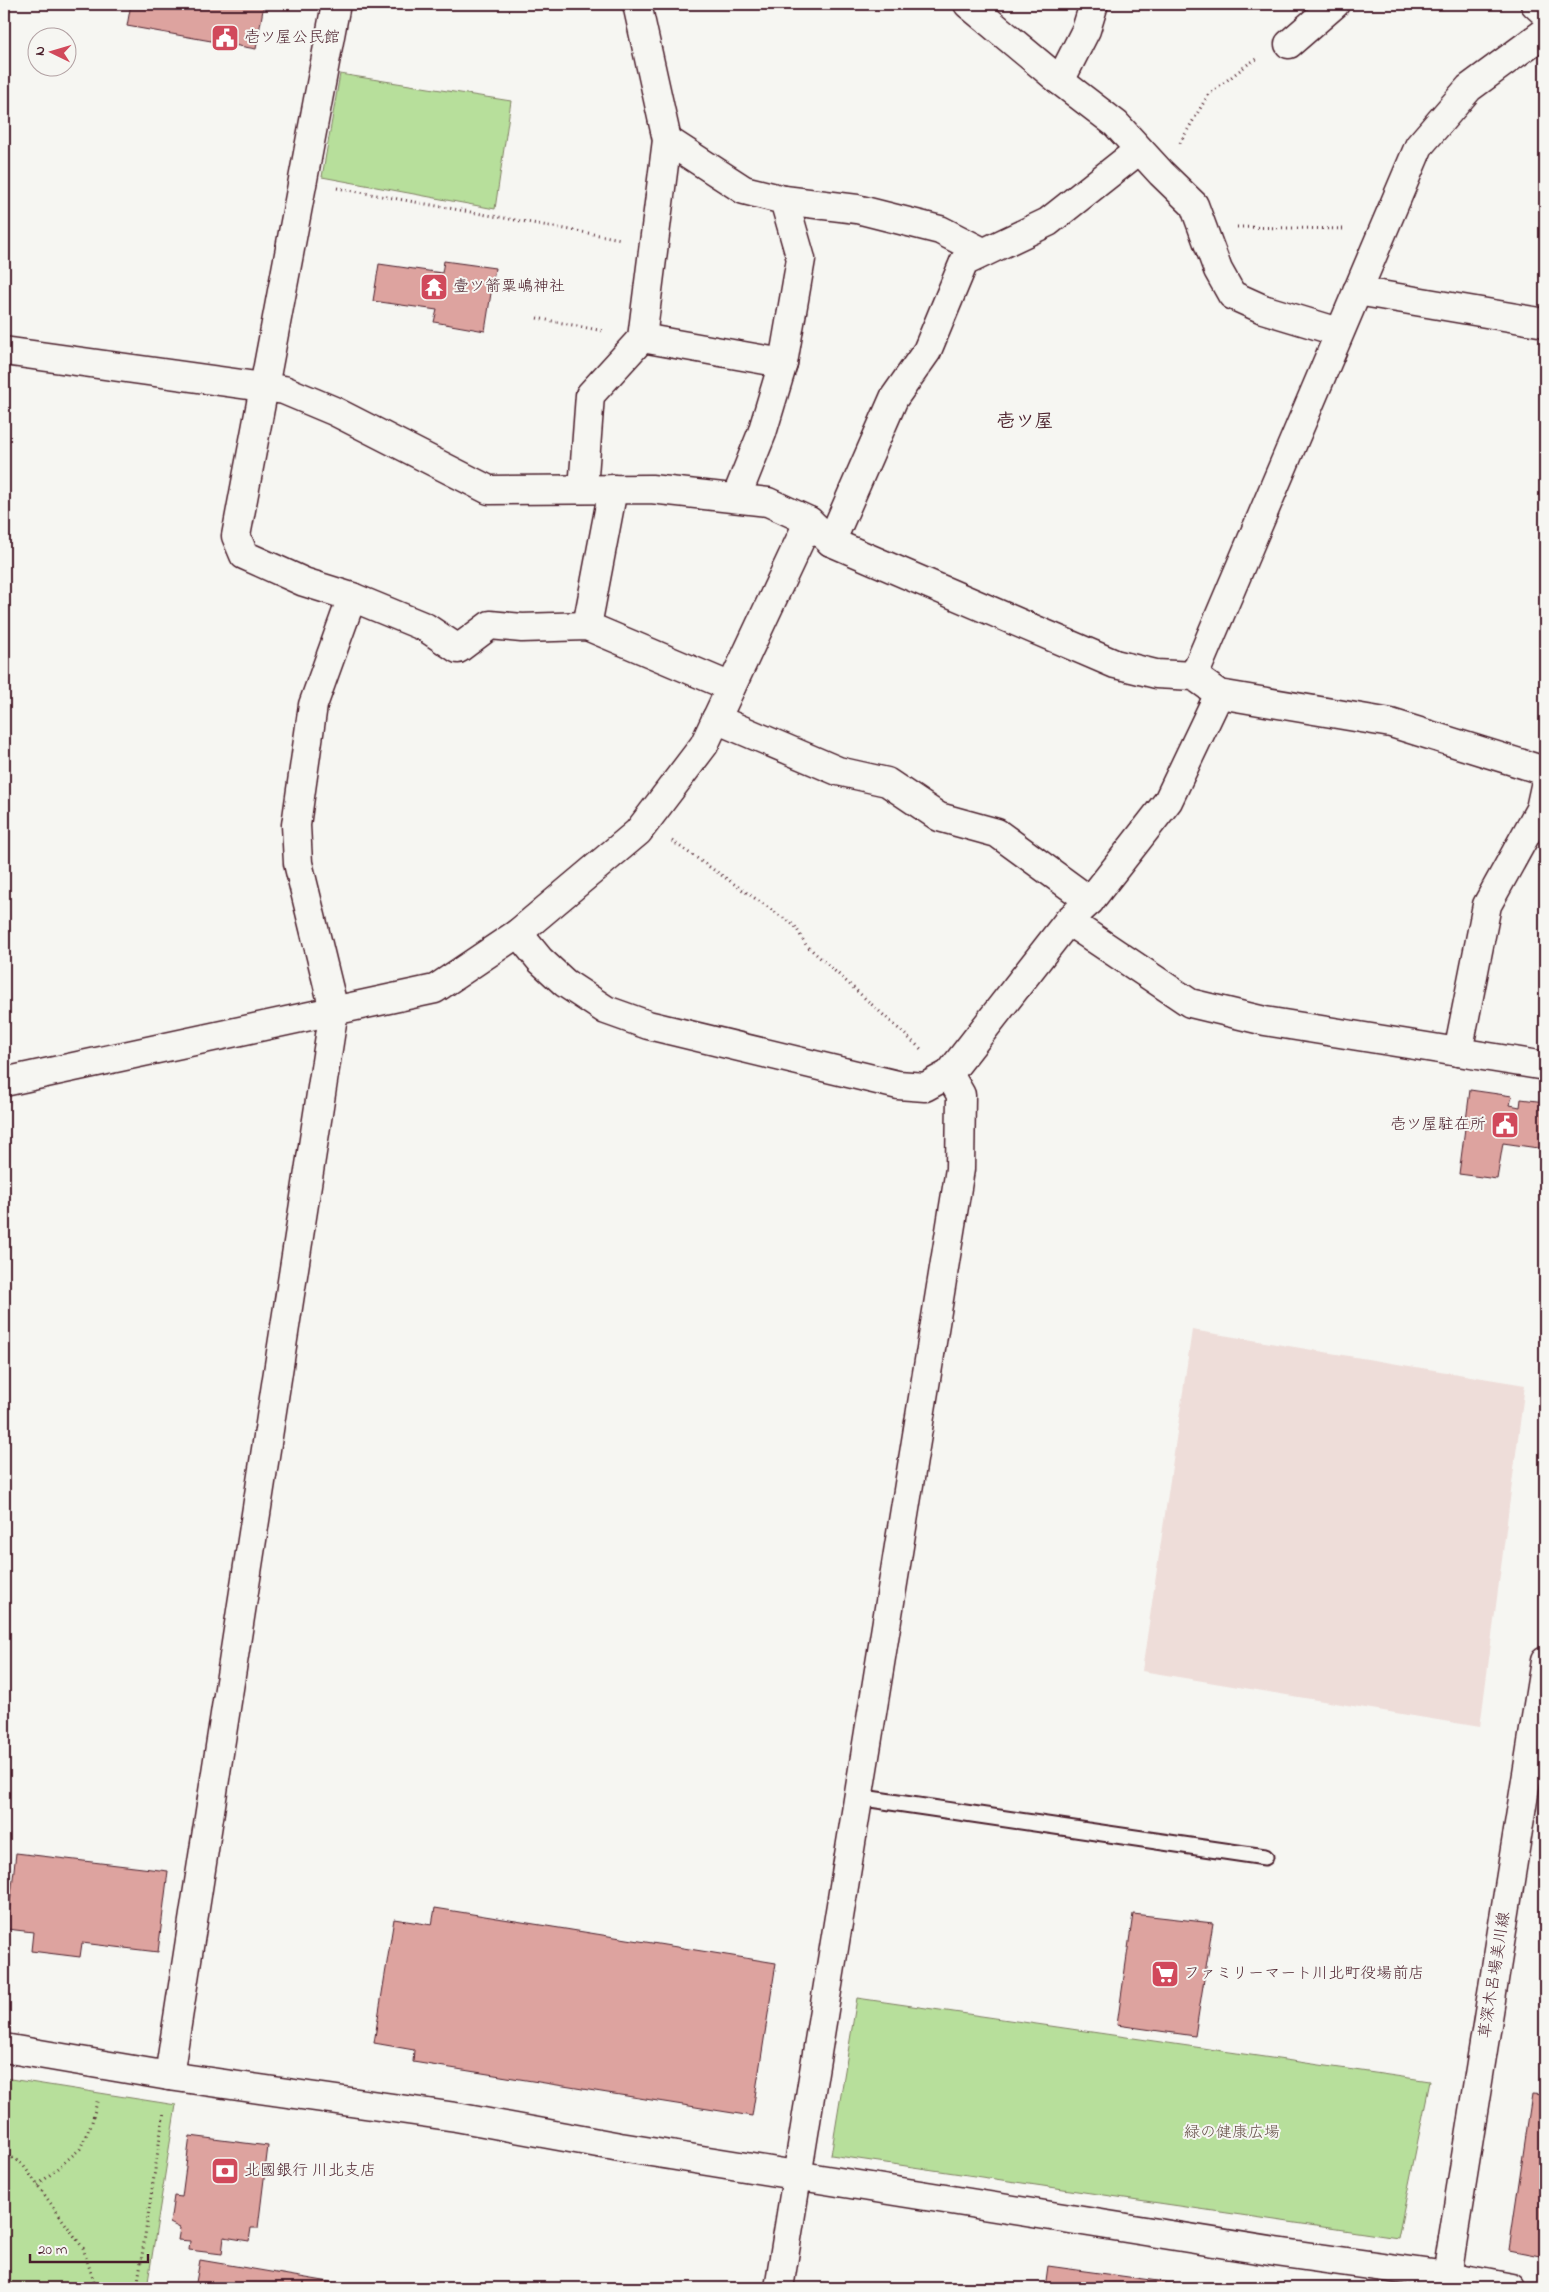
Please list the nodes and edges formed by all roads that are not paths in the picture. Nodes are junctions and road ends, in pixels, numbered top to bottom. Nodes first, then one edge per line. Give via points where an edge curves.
1 (336, 4) edge
2 (637, 4) edge
3 (968, 4) edge
4 (1094, 4) edge
5 (1335, 4) edge
6 (1535, 4) edge
7 (1545, 13) edge
8 (1545, 32) edge
9 (1289, 44) road end
10 (1060, 81) junction
11 (667, 140) junction
12 (1139, 150) junction
13 (784, 200) junction
14 (983, 252) junction
15 (1357, 291) junction
16 (1545, 323) edge
17 (1339, 332) junction
18 (642, 338) junction
19 (4, 351) edge
20 (783, 363) junction
21 (264, 387) junction
22 (583, 489) junction
23 (613, 489) junction
24 (736, 498) junction
25 (809, 521) junction
26 (831, 542) junction
27 (352, 597) junction
28 (586, 626) junction
29 (1194, 676) junction
30 (731, 687) junction
31 (1220, 694) junction
32 (716, 719) junction
33 (1545, 771) edge
34 (1545, 786) edge
35 (1090, 901) junction
36 (1068, 921) junction
37 (518, 933) junction
38 (334, 1010) junction
39 (1458, 1052) junction
40 (1545, 1066) edge
41 (949, 1074) junction
42 (4, 1082) edge
43 (1545, 1661) edge
44 (857, 1797) junction
45 (1265, 1857) dead end
46 (4, 2048) edge
47 (169, 2076) junction
48 (798, 2174) junction
49 (1446, 2282) edge
50 (779, 2288) edge
51 (1512, 2288) edge

1 - 21 street
2 - 11 street
3 - 10 street
4 - 10 street via 1086,30
5 - 9 street
6 - 7 street
8 - 15 street via 1469,88 1420,146
10 - 12 street via 1116,124
11 - 13 street via 744,190
11 - 18 street
12 - 14 street via 1048,222
12 - 17 street via 1194,205 1218,270 1232,295 1263,309
13 - 14 street via 857,209 940,230
13 - 20 street via 801,259
14 - 26 street via 964,262 927,351 894,398
15 - 16 street
15 - 17 street
17 - 29 street
18 - 20 street
18 - 22 street via 590,395
19 - 21 street
20 - 24 street via 762,433
21 - 22 street via 284,390 334,411 489,490
21 - 27 street via 236,536 244,555 304,582
22 - 23 street
23 - 24 street
23 - 28 street
24 - 25 street via 768,502
25 - 26 street
25 - 30 street
26 - 29 street via 1115,664 1156,674
27 - 28 street via 425,627 458,649 490,625 522,628
27 - 38 street via 313,706 296,825 298,863
28 - 30 street
29 - 31 street
30 - 32 street
31 - 33 street via 1391,723
31 - 35 street via 1168,801
32 - 35 street via 838,772 887,782 939,817 997,833
32 - 37 street via 704,745 638,832
34 - 39 street via 1540,809 1488,905
35 - 36 street
36 - 39 street via 1190,1003 1265,1021
36 - 41 street
37 - 38 street via 435,989
37 - 41 street via 565,983 606,1010 648,1025 898,1085 925,1087
38 - 42 street
38 - 47 street
39 - 40 street
41 - 44 street via 960,1095 960,1168
43 - 49 street, 草深木呂場美川線
44 - 45 lane
44 - 48 street
46 - 47 street
47 - 48 street via 456,2118
48 - 49 street
48 - 50 street
49 - 51 street

